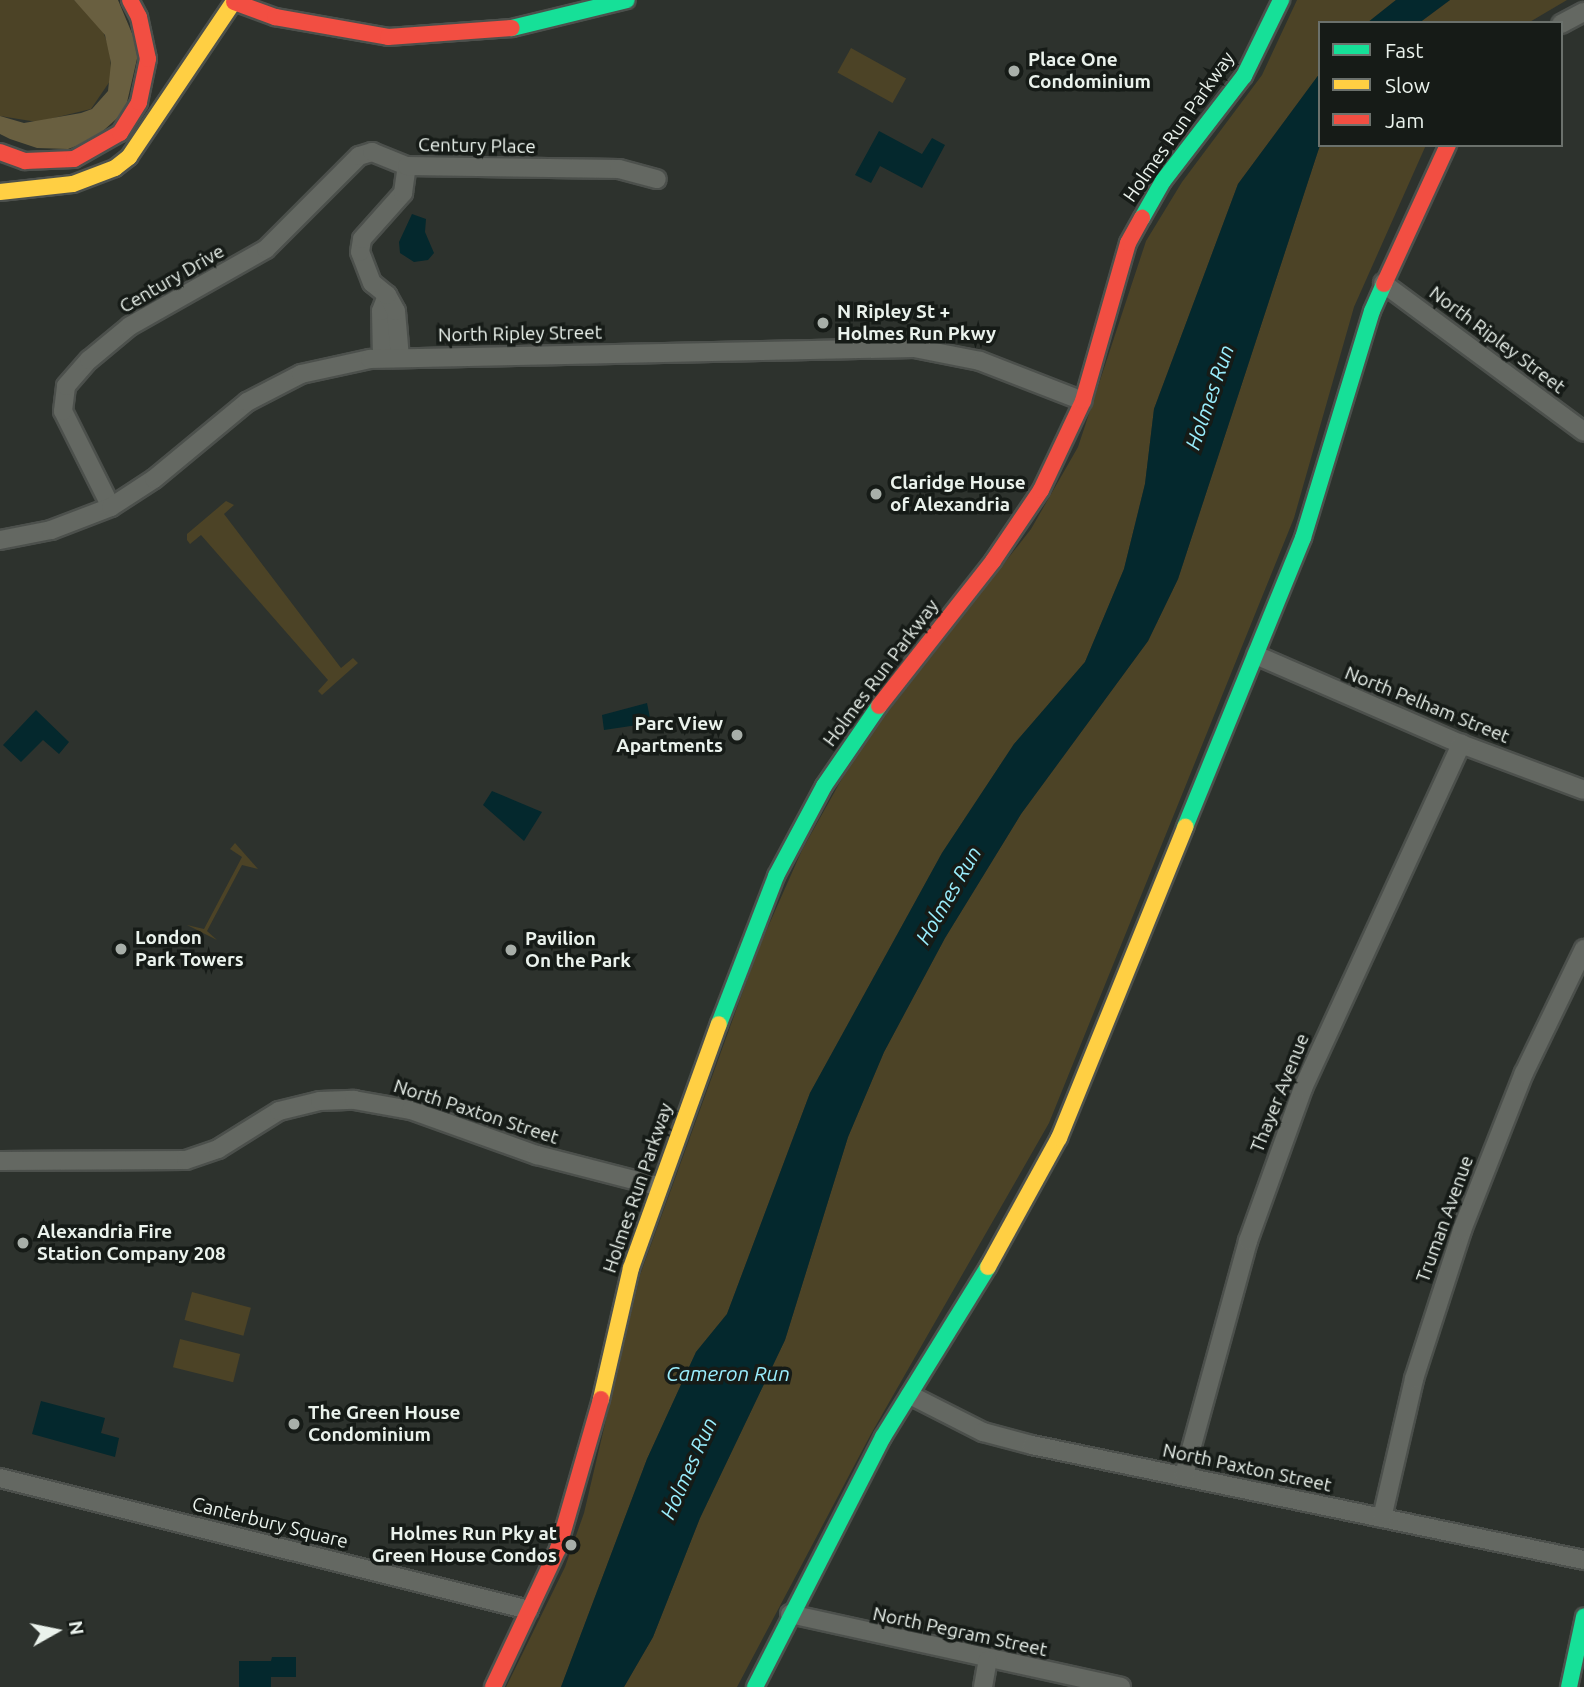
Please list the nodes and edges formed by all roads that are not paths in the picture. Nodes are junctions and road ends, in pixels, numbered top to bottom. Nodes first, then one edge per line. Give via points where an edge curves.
1 (130, 0) edge
2 (627, 0) edge
3 (1281, 0) edge
4 (233, 1) edge
5 (1584, 12) edge
6 (1563, 22) edge
7 (1447, 147) edge
8 (0, 152) edge
9 (407, 166) junction
10 (657, 179) dead end
11 (0, 192) edge
12 (1383, 283) junction
13 (387, 295) junction
14 (382, 358) junction
15 (400, 358) junction
16 (1083, 401) junction
17 (1584, 432) edge
18 (111, 508) junction
19 (0, 540) edge
20 (1256, 655) junction
21 (1461, 744) junction
22 (1584, 790) edge
23 (1584, 949) edge
24 (0, 1161) edge
25 (657, 1186) junction
26 (910, 1395) junction
27 (1184, 1475) junction
28 (0, 1478) edge
29 (1382, 1518) junction
30 (1584, 1560) edge
31 (530, 1610) junction
32 (790, 1615) junction
33 (1584, 1617) edge
34 (989, 1660) junction
35 (493, 1687) edge
36 (755, 1687) edge
37 (983, 1687) edge
38 (1121, 1687) edge
39 (1569, 1687) edge

1 - 8 street via 139,17 148,59 139,102 120,133 74,159 26,161
2 - 4 street via 499,31 388,37 275,17
3 - 16 street, Holmes Run Parkway via 1244,76 1163,181 1134,232
4 - 11 street via 129,157 115,168 73,184
5 - 6 street
7 - 12 street
9 - 10 street, Century Place via 619,169
9 - 13 street, Century Place via 402,193 362,239 364,268 372,283
9 - 18 street, Century Drive via 372,152 359,156 266,249 130,327 78,371 63,396 63,411
12 - 17 street, North Ripley Street
12 - 20 street via 1360,346 1316,503
13 - 14 street via 381,311
13 - 15 street, Century Place via 396,311
14 - 15 street, North Ripley Street
14 - 18 street, North Ripley Street via 323,368 247,402 154,479
15 - 16 street, North Ripley Street via 914,348 980,361
16 - 25 street, Holmes Run Parkway via 1056,462 1014,533 870,717 804,821 749,937
18 - 19 street, North Ripley Street via 51,530
20 - 21 street, North Pelham Street
20 - 26 street via 1059,1138 1018,1216
21 - 22 street, North Pelham Street
21 - 27 street, Thayer Avenue via 1294,1110 1234,1287
23 - 29 street, Truman Avenue via 1524,1073 1454,1253 1415,1379
24 - 25 street, North Paxton Street via 186,1160 218,1149 279,1111 354,1100 411,1110 537,1155
25 - 31 street, Holmes Run Parkway via 631,1268 587,1459 558,1549
26 - 27 street, North Paxton Street via 983,1432
26 - 32 street
27 - 29 street, North Paxton Street
28 - 31 street, Canterbury Square
29 - 30 street, North Paxton Street
31 - 35 street, Holmes Run Parkway
32 - 34 street, North Pegram Street
32 - 36 street
33 - 39 street
34 - 37 street
34 - 38 street, North Pegram Street

